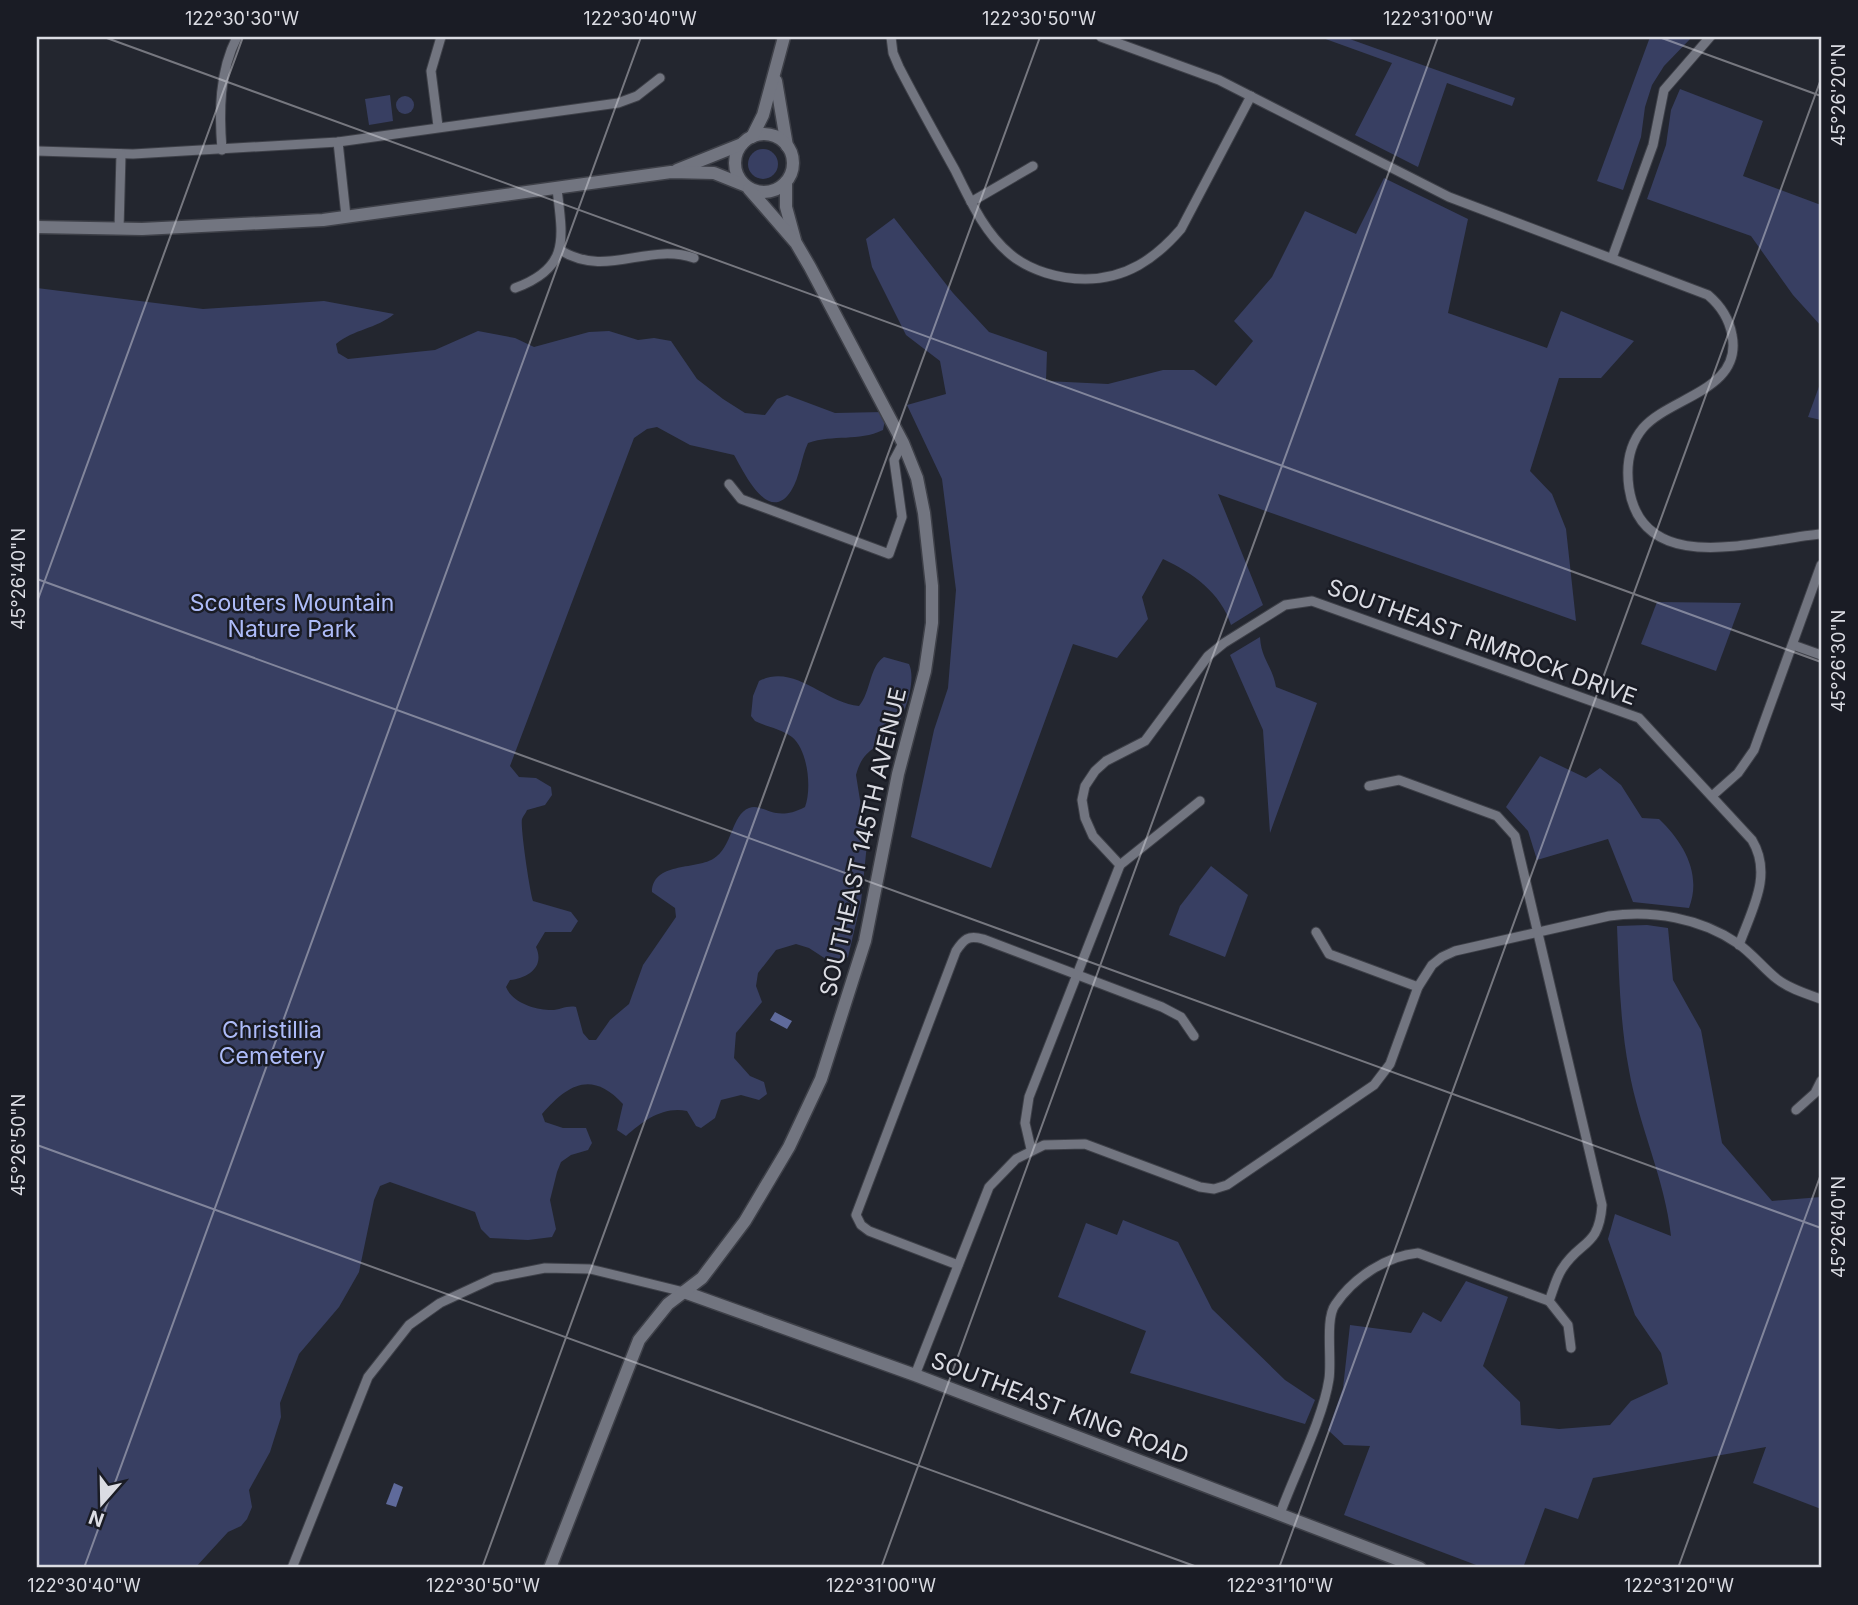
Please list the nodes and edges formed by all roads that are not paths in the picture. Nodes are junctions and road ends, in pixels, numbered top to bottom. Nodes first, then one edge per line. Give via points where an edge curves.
1 (237, 37) edge
2 (441, 37) edge
3 (784, 37) edge
4 (891, 37) edge
5 (1101, 37) edge
6 (1710, 37) edge
7 (775, 74) junction
8 (660, 78) dead end
9 (1251, 96) junction
10 (438, 126) junction
11 (747, 141) junction
12 (338, 142) junction
13 (787, 146) junction
14 (222, 150) junction
15 (37, 151) edge
16 (121, 154) junction
17 (1033, 166) dead end
18 (671, 172) junction
19 (786, 182) junction
20 (747, 187) junction
21 (557, 189) junction
22 (971, 202) junction
23 (346, 216) junction
24 (37, 227) edge
25 (119, 229) junction
26 (796, 243) junction
27 (560, 250) junction
28 (694, 258) dead end
29 (1612, 258) junction
30 (515, 288) dead end
31 (903, 443) junction
32 (729, 484) dead end
33 (1821, 534) edge
34 (1821, 565) edge
35 (1793, 645) junction
36 (1821, 655) edge
37 (1369, 786) dead end
38 (1712, 796) junction
39 (1200, 801) dead end
40 (1120, 865) junction
41 (1539, 931) junction
42 (1316, 932) dead end
43 (1739, 944) junction
44 (1077, 974) junction
45 (1418, 987) junction
46 (1821, 999) edge
47 (1195, 1036) dead end
48 (1821, 1081) edge
49 (1796, 1110) dead end
50 (1031, 1150) junction
51 (958, 1265) junction
52 (684, 1292) junction
53 (1549, 1301) junction
54 (1571, 1348) dead end
55 (915, 1375) junction
56 (1280, 1514) junction
57 (292, 1568) edge
58 (551, 1568) edge
59 (1420, 1568) edge

1 - 14 street via 221,90
2 - 10 street via 431,71
3 - 7 main road
4 - 22 street via 892,53
5 - 9 street via 1183,65
6 - 29 street via 1664,90 1653,145
7 - 11 main road via 764,115
7 - 13 main road, SOUTHEAST 145TH AVENUE
8 - 10 street via 637,96 618,103
9 - 22 street via 1181,229 1149,261 1129,271 1091,279 1042,271 1011,254 990,233
9 - 29 street via 1448,197
10 - 12 street
11 - 13 main road via 771,135
11 - 18 main road
11 - 20 main road via 735,162
12 - 14 street
12 - 23 street
13 - 19 main road, SOUTHEAST 145TH AVENUE via 793,161
14 - 16 street
15 - 16 street
16 - 25 street
17 - 22 street
18 - 20 main road via 714,173
18 - 21 main road
19 - 20 main road via 769,192
19 - 26 main road, SOUTHEAST 145TH AVENUE via 786,206
20 - 26 main road, SOUTHEAST 145TH AVENUE
21 - 23 main road
21 - 27 street
23 - 25 main road via 241,226
24 - 25 main road
26 - 31 main road, SOUTHEAST 145TH AVENUE
27 - 28 street via 597,263 674,253
27 - 30 street via 544,275
29 - 33 street via 1708,295 1726,313 1734,342 1723,374 1695,396 1653,417 1634,440 1626,468 1631,500 1643,522 1665,541 1700,550
31 - 32 street via 894,460 902,517 889,554 741,499
31 - 52 main road, SOUTHEAST 145TH AVENUE via 924,513 933,586 932,623 863,951 825,1070 789,1147 735,1235 702,1278
34 - 35 street
35 - 36 street
35 - 38 street via 1754,750 1738,773
37 - 41 street via 1399,780 1484,810 1507,824 1520,849
38 - 40 street, SOUTHEAST RIMROCK DRIVE via 1656,734 1628,713 1311,601 1298,602 1262,619 1208,656 1145,741 1095,771 1082,800 1085,818 1093,836
38 - 43 street, SOUTHEAST RIMROCK DRIVE via 1752,840 1762,861 1762,881
39 - 40 street
40 - 44 street
41 - 43 street via 1609,916 1645,914 1704,926
41 - 45 street via 1448,954 1432,964
41 - 53 street via 1602,1205 1596,1233 1562,1269
42 - 45 street via 1329,954
43 - 46 street via 1779,981
44 - 47 street via 1181,1017
44 - 50 street via 1029,1097 1025,1123
44 - 51 street via 972,936 956,951 856,1215 869,1231
45 - 50 street via 1390,1064 1374,1085 1227,1185 1200,1187 1085,1144 1056,1143
48 - 49 street
50 - 51 street via 989,1187
51 - 55 street
52 - 55 main road, SOUTHEAST KING ROAD
52 - 57 street via 590,1269 545,1268 494,1278 440,1303 410,1325 368,1377
52 - 58 main road, SOUTHEAST 145TH AVENUE via 655,1317 636,1345
53 - 54 street via 1568,1325
53 - 56 street via 1418,1253 1398,1255 1371,1271 1333,1307 1329,1382
55 - 56 main road, SOUTHEAST KING ROAD
56 - 59 main road, SOUTHEAST KING ROAD

